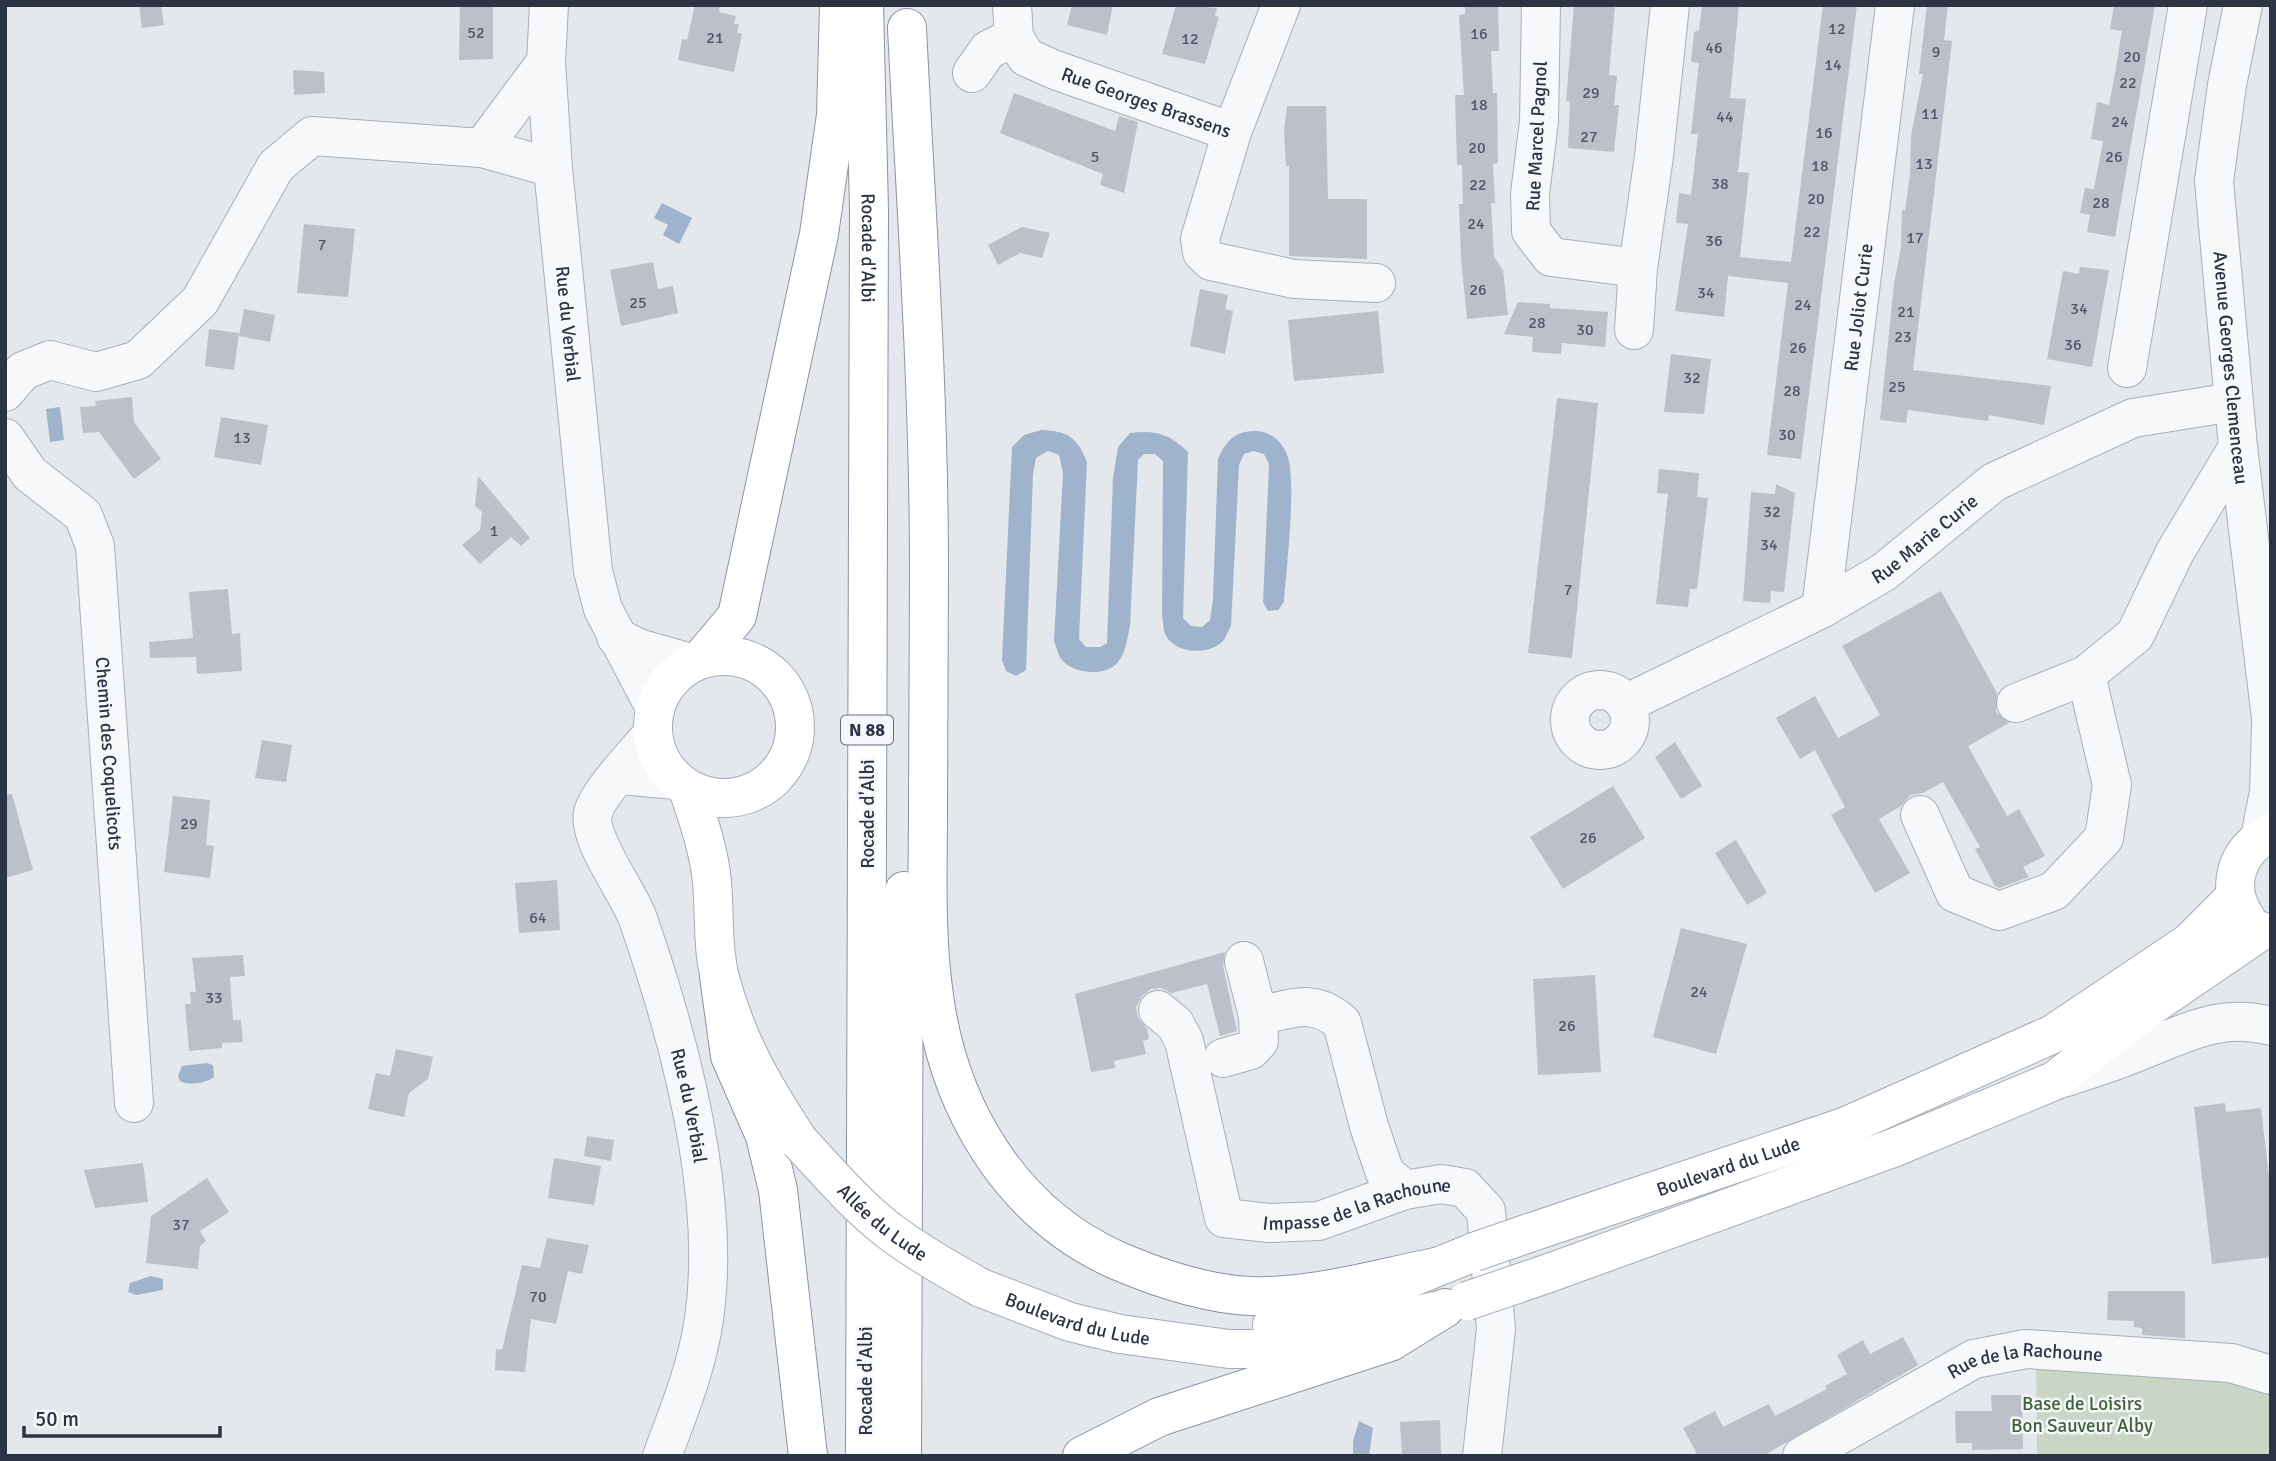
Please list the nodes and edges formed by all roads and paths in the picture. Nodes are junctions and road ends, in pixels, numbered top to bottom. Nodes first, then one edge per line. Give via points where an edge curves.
1 (549, 5) edge
2 (839, 5) edge
3 (864, 5) edge
4 (1280, 5) edge
5 (1541, 5) edge
6 (1670, 5) edge
7 (1895, 5) edge
8 (2188, 5) edge
9 (2244, 5) edge
10 (907, 17) edge
11 (1013, 21) edge
12 (546, 62) junction
13 (972, 74) dead end
14 (2174, 74) junction
15 (2227, 85) junction
16 (1232, 132) junction
17 (482, 148) junction
18 (553, 168) junction
19 (1638, 268) junction
20 (1376, 283) dead end
21 (1634, 330) dead end
22 (2127, 368) dead end
23 (5, 392) edge
24 (2233, 402) junction
25 (5, 438) edge
26 (2238, 447) junction
27 (1821, 609) junction
28 (616, 637) junction
29 (2267, 658) edge
30 (696, 661) junction
31 (2086, 676) junction
32 (2016, 703) dead end
33 (1625, 704) dead end
34 (2271, 718) edge
35 (654, 720) junction
36 (2271, 725) edge
37 (620, 775) junction
38 (682, 784) junction
39 (762, 788) junction
40 (1920, 815) dead end
41 (2265, 836) edge
42 (712, 882) junction
43 (2236, 896) junction
44 (2266, 934) edge
45 (1244, 961) dead end
46 (719, 976) junction
47 (1158, 1010) dead end
48 (1258, 1016) junction
49 (2271, 1026) edge
50 (1223, 1058) dead end
51 (2054, 1081) junction
52 (134, 1103) dead end
53 (1405, 1190) junction
54 (1436, 1267) junction
55 (981, 1288) joint
56 (1456, 1305) junction
57 (1177, 1340) junction
58 (2271, 1360) edge
59 (2231, 1363) junction
60 (2271, 1376) edge
61 (662, 1456) edge
62 (808, 1456) edge
63 (865, 1456) edge
64 (902, 1456) edge
65 (1082, 1456) edge
66 (1482, 1456) edge
67 (1802, 1456) edge

1 - 12 street, Rue du Verbial
2 - 30 main road via 836,115 811,275 737,616
3 - 63 main road, Rocade d'Albi / N 88 via 869,170
4 - 16 street, Rue Georges Brassens
5 - 19 street, Rue Marcel Pagnol via 1531,231 1550,257
6 - 19 street
7 - 27 street, Rue Joliot Curie
8 - 14 street
9 - 15 street, Avenue Georges Clemenceau
10 - 54 main road via 929,466 928,881 934,995 950,1070 972,1124 1006,1177 1043,1213 1092,1249 1147,1273 1199,1289 1248,1296 1302,1294
10 - 64 main road, Rocade d'Albi / N 88
11 - 13 street
11 - 16 street, Rue Georges Brassens via 1026,57
12 - 17 street
12 - 18 street, Rue du Verbial
14 - 15 street
14 - 22 street
15 - 24 street, Avenue Georges Clemenceau via 2214,181
16 - 20 street via 1200,239 1202,252 1211,261 1294,279
17 - 18 street
17 - 23 street via 312,136 276,166 200,300 138,360 96,372 50,360 23,371
18 - 28 street, Rue du Verbial via 593,571
19 - 21 street
24 - 26 street, Avenue Georges Clemenceau
24 - 27 street, Rue Marie Curie via 2133,418 1994,481 1884,572
25 - 52 street, Chemin des Coquelicots via 30,474 83,515 95,545
26 - 29 street, Avenue Georges Clemenceau
26 - 31 street via 2175,552 2134,635
27 - 33 street, Rue Marie Curie
28 - 30 street via 638,648
28 - 35 street, Rue du Verbial
29 - 34 street, Avenue Georges Clemenceau
30 - 35 main road via 663,690
30 - 39 main road via 723,654 746,658 783,685 793,706 796,730 779,773
31 - 32 street
31 - 40 street via 2112,785 2104,838 2054,891 1999,911 1955,893
35 - 37 street, Rue du Verbial
35 - 38 main road via 660,758
36 - 41 street
37 - 38 street
37 - 61 street, Rue du Verbial via 604,790 593,814 596,840 637,915 657,979 695,1124 708,1211 704,1319 689,1384
38 - 39 main road via 706,796 726,799
38 - 42 main road via 702,831
39 - 42 main road via 730,833
41 - 43 main road via 2247,849 2239,863 2234,879
42 - 46 main road
43 - 44 main road via 2240,910
43 - 54 main road, Boulevard du Lude, bridge via 2190,942 2053,1034 1844,1128
44 - 51 main road, Boulevard du Lude via 2154,1004
45 - 48 street
46 - 55 main road, Allée du Lude, bridge via 754,1072 799,1141 888,1229
46 - 62 main road via 730,1056 765,1136 778,1190
47 - 53 street, Impasse de la Rachoune via 1175,1024 1184,1041 1224,1217 1269,1223 1320,1221
48 - 50 street via 1259,1041 1251,1049
48 - 53 street via 1307,1006 1329,1012 1342,1024 1385,1173
49 - 51 street, Boulevard du Lude via 2248,1020 2218,1021
51 - 56 main road, Boulevard du Lude, bridge via 1892,1148
53 - 66 street, Impasse de la Rachoune via 1441,1184 1465,1188 1486,1211 1496,1329
54 - 57 main road, Boulevard du Lude via 1349,1303 1265,1327
55 - 57 main road, Boulevard du Lude via 1070,1322 1120,1334
56 - 57 main road, Boulevard du Lude via 1268,1349 1228,1349
56 - 65 main road via 1390,1342 1159,1417
58 - 59 street
59 - 60 street, Rue de la Rachoune
59 - 67 street, Rue de la Rachoune via 2026,1349 1974,1359

